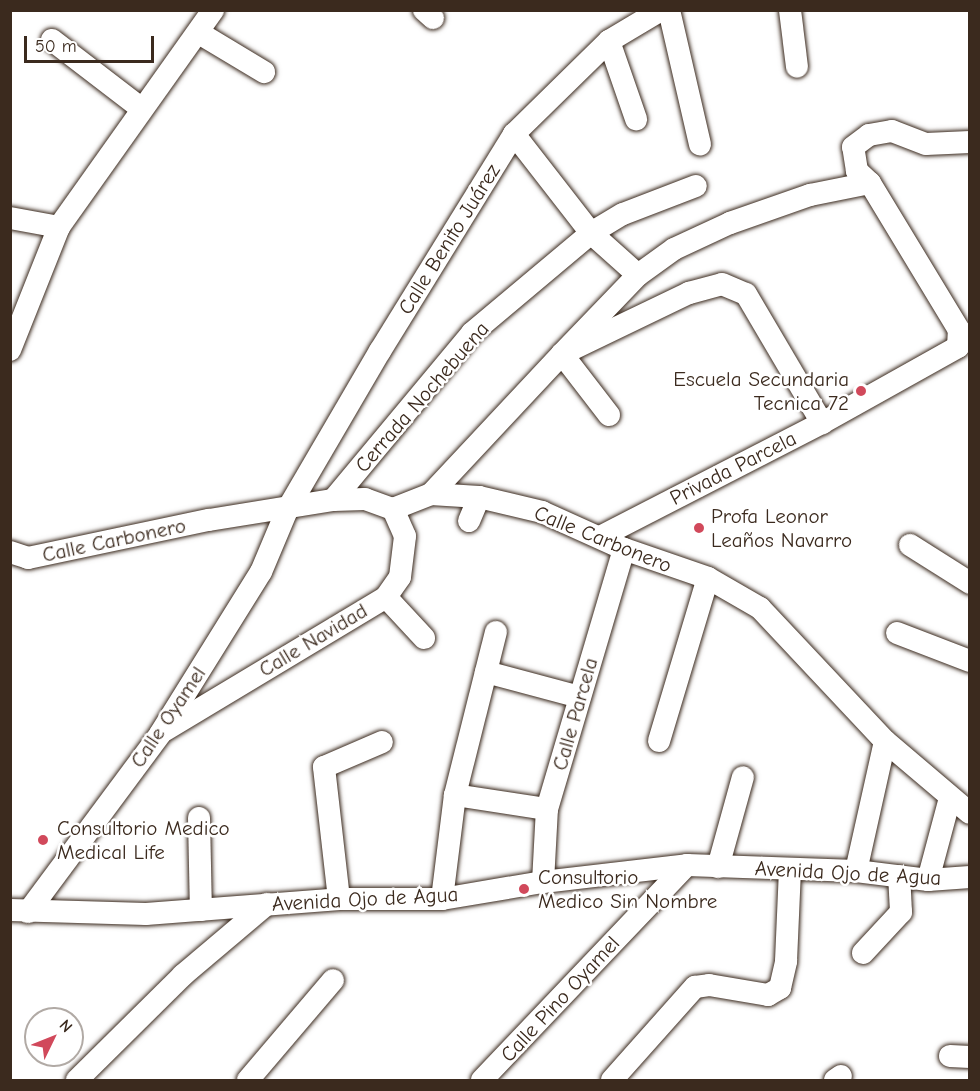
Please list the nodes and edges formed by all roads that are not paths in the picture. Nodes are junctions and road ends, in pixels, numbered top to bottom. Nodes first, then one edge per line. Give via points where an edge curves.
1 (213, 10) edge
2 (661, 10) edge
3 (669, 10) edge
4 (790, 10) edge
5 (199, 33) junction
6 (52, 40) dead end
7 (609, 41) junction
8 (797, 67) dead end
9 (264, 72) dead end
10 (142, 109) junction
11 (636, 119) dead end
12 (514, 134) junction
13 (969, 142) edge
14 (700, 144) dead end
15 (870, 183) junction
16 (696, 186) dead end
17 (10, 218) edge
18 (59, 227) junction
19 (591, 233) junction
20 (638, 275) junction
21 (13, 336) edge
22 (562, 354) junction
23 (609, 415) dead end
24 (822, 423) junction
25 (431, 494) junction
26 (479, 497) junction
27 (333, 500) junction
28 (393, 509) junction
29 (287, 510) junction
30 (469, 521) dead end
31 (602, 536) junction
32 (910, 545) dead end
33 (624, 549) junction
34 (10, 552) edge
35 (708, 578) junction
36 (969, 583) edge
37 (386, 597) junction
38 (496, 632) dead end
39 (897, 633) dead end
40 (424, 638) dead end
41 (969, 662) edge
42 (486, 672) junction
43 (580, 697) junction
44 (160, 734) junction
45 (659, 741) dead end
46 (885, 741) junction
47 (382, 742) dead end
48 (742, 777) dead end
49 (455, 795) junction
50 (950, 798) junction
51 (547, 810) junction
52 (969, 813) edge
53 (199, 818) dead end
54 (687, 865) junction
55 (718, 867) junction
56 (789, 870) junction
57 (856, 871) junction
58 (899, 876) junction
59 (969, 877) edge
60 (928, 880) junction
61 (543, 882) junction
62 (339, 899) junction
63 (442, 899) junction
64 (267, 904) junction
65 (201, 910) junction
66 (19, 911) edge
67 (863, 953) dead end
68 (333, 980) dead end
69 (77, 1080) edge
70 (248, 1080) edge
71 (483, 1080) edge
72 (612, 1080) edge

1 - 5 street
2 - 7 street, Calle Benito Juárez
3 - 14 street
4 - 8 street
5 - 9 street
5 - 10 street
6 - 10 street
7 - 11 street
7 - 12 street, Calle Benito Juárez
10 - 18 street
12 - 19 street
12 - 29 street, Calle Benito Juárez
13 - 15 street via 926,144 892,131 869,135 853,147 857,171
15 - 20 street via 810,195 730,223 674,249
15 - 24 street, Privada Parcela via 959,330 958,347
16 - 19 street, Cerrada Nochebuena via 623,214
17 - 18 street
18 - 21 street
19 - 20 street
19 - 27 street, Cerrada Nochebuena via 472,333
20 - 22 street
22 - 23 street
22 - 24 street via 689,293 722,284 746,294
22 - 25 street
24 - 31 street, Privada Parcela
25 - 26 street, Calle Carbonero
25 - 28 street, Calle Carbonero
26 - 30 street
26 - 31 street, Calle Carbonero via 542,512
27 - 28 street, Calle Carbonero via 365,499
27 - 29 street, Calle Carbonero
28 - 37 street, Calle Navidad via 405,536 399,577
29 - 34 street, Calle Carbonero via 209,520 28,558
29 - 44 street, Calle Oyamel via 261,572
31 - 33 street, Calle Carbonero
32 - 36 street
33 - 35 street, Calle Carbonero
33 - 43 street, Calle Parcela
35 - 45 street
35 - 46 street, Calle Carbonero via 760,608
37 - 40 street
37 - 44 street, Calle Navidad
38 - 42 street
39 - 41 street
42 - 43 street
42 - 49 street
43 - 51 street, Calle Parcela
44 - 66 street, Calle Oyamel
46 - 50 street, Calle Carbonero
46 - 57 street
47 - 62 street via 324,767
48 - 55 street
49 - 51 street
49 - 63 street
50 - 52 street, Calle Carbonero
50 - 60 street
51 - 61 street, Calle Parcela
53 - 65 street
54 - 55 street, Avenida Ojo de Agua
54 - 61 street, Avenida Ojo de Agua
54 - 71 street, Calle Pino Oyamel
55 - 56 street, Avenida Ojo de Agua
56 - 57 street, Avenida Ojo de Agua
56 - 72 street via 786,961 780,988 768,994 709,985 695,987
57 - 58 street, Avenida Ojo de Agua
58 - 60 street, Avenida Ojo de Agua
58 - 67 street via 901,912
59 - 60 street, Avenida Ojo de Agua
61 - 63 street, Avenida Ojo de Agua
62 - 63 street, Avenida Ojo de Agua
62 - 64 street, Avenida Ojo de Agua
64 - 65 street, Avenida Ojo de Agua
64 - 69 street via 183,975
65 - 66 street, Avenida Ojo de Agua via 146,914
68 - 70 street

